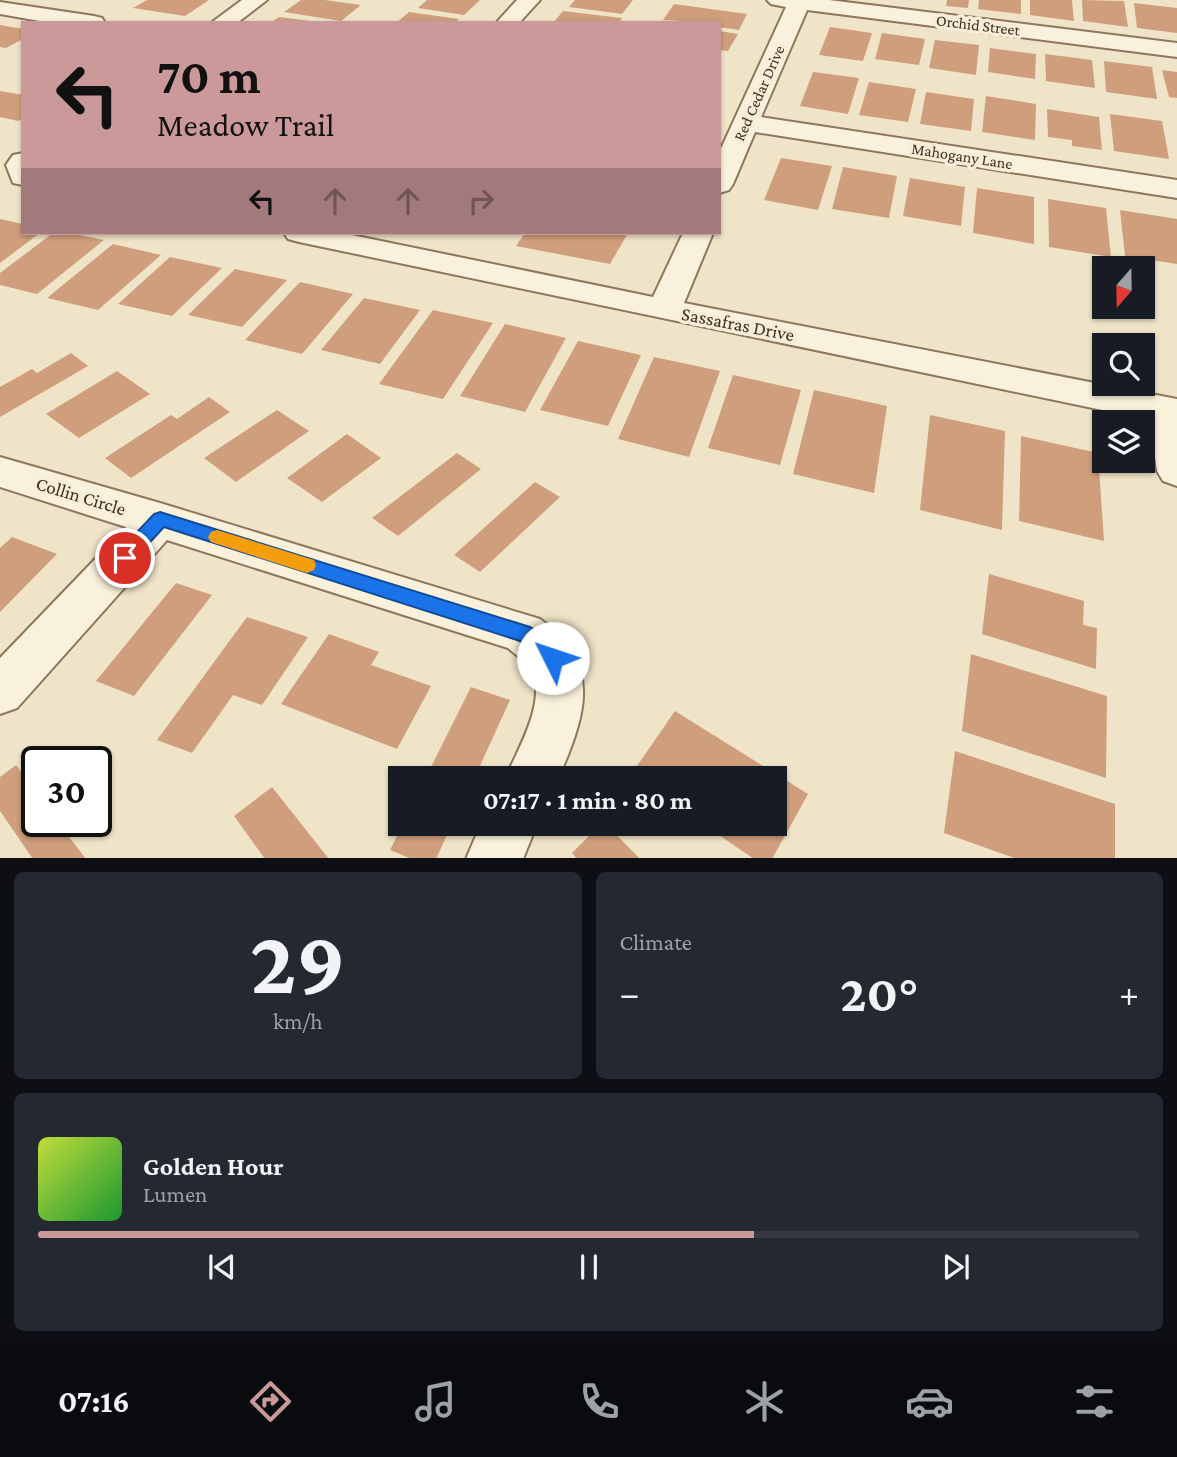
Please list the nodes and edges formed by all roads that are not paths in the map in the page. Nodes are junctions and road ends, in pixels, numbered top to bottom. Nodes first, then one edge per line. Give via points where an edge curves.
1 (256, 0) edge
2 (529, 0) edge
3 (789, 1) edge
4 (0, 8) edge
5 (81, 21) edge
6 (225, 21) edge
7 (509, 21) edge
8 (1177, 50) edge
9 (746, 123) junction
10 (721, 179) edge
11 (1177, 189) edge
12 (312, 235) edge
13 (697, 235) edge
14 (664, 310) junction
15 (1172, 411) edge
16 (1177, 471) edge
17 (0, 472) edge
18 (160, 519) junction
19 (0, 692) edge
20 (536, 766) edge
21 (505, 836) edge
22 (494, 858) edge

1 - 6 street
2 - 7 street
3 - 8 street, Orchid Street
3 - 9 street, Red Cedar Drive
4 - 5 street
9 - 10 street, Red Cedar Drive
9 - 11 street, Mahogany Lane
12 - 14 street, Sassafras Drive
13 - 14 street
14 - 15 street, Sassafras Drive
15 - 16 street
17 - 18 street, Collin Circle
18 - 19 street
18 - 20 street, Collin Circle via 523,633 539,643 553,658 562,680 558,712
21 - 22 street

